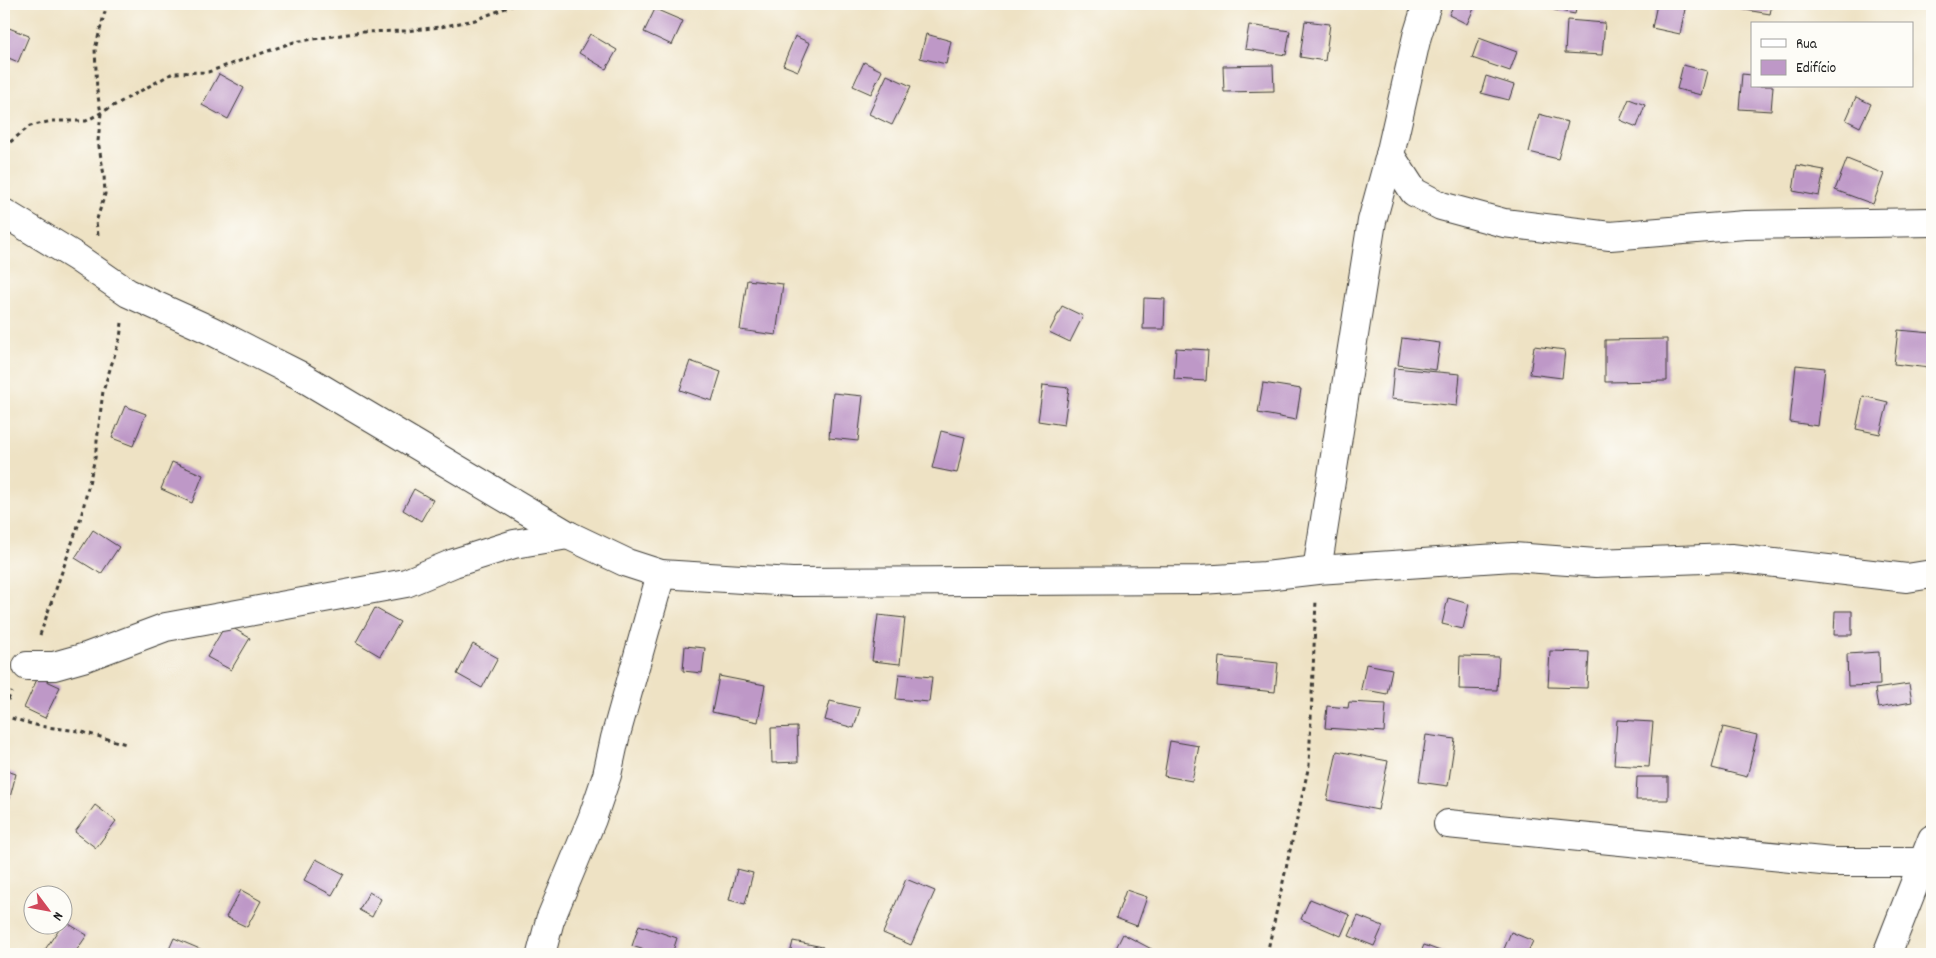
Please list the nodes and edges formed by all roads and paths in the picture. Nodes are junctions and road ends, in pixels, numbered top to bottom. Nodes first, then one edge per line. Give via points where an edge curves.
1 (107, 4) edge
2 (516, 4) edge
3 (1427, 4) edge
4 (101, 113) junction
5 (4, 147) edge
6 (1390, 154) junction
7 (4, 213) edge
8 (1932, 222) edge
9 (98, 273) junction
10 (128, 293) junction
11 (568, 535) junction
12 (1317, 570) junction
13 (661, 574) junction
14 (1932, 574) edge
15 (27, 666) junction
16 (4, 707) edge
17 (4, 716) edge
18 (126, 744) dead end
19 (1448, 824) dead end
20 (1929, 855) edge
21 (541, 954) edge
22 (1267, 954) edge
23 (1887, 954) edge

1 - 4 path via 95,49
2 - 4 path via 475,20 440,28 361,32 294,42 208,72 173,73
3 - 6 street
4 - 5 path via 86,121 52,121 30,126
4 - 9 path via 98,141 105,194 96,222
6 - 8 street via 1414,192 1441,206 1514,224 1610,236 1745,225
6 - 12 street via 1372,220
7 - 9 street
9 - 10 street
10 - 11 street via 299,375
10 - 15 path via 120,338 103,391 95,458 81,518
11 - 13 street via 626,563
11 - 15 street via 514,544 454,563 406,583 166,627 54,666
12 - 13 street via 1190,580 792,582
12 - 14 street via 1513,557 1596,563 1730,558 1907,578
12 - 22 path via 1309,765
13 - 21 street via 607,775 550,920
15 - 16 path
17 - 18 path
19 - 20 street via 1832,862
20 - 23 street

